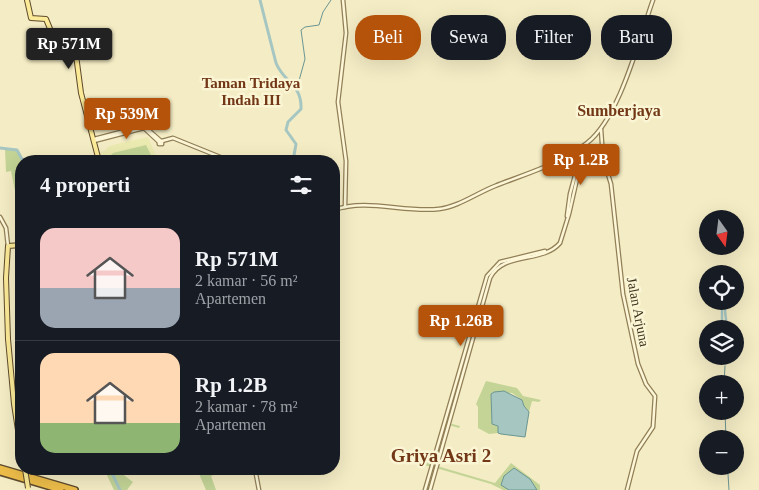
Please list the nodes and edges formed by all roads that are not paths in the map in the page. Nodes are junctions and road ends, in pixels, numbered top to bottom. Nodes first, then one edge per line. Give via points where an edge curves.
1 (27, 0) edge
2 (343, 0) edge
3 (653, 0) edge
4 (600, 128) junction
5 (94, 140) junction
6 (581, 148) junction
7 (98, 155) edge
8 (214, 155) edge
9 (345, 207) junction
10 (340, 208) edge
11 (0, 217) edge
12 (15, 245) edge
13 (8, 246) junction
14 (546, 251) junction
15 (15, 411) edge
16 (0, 468) edge
17 (0, 472) edge
18 (15, 472) edge
19 (24, 475) edge
20 (26, 475) edge
21 (256, 475) edge
22 (28, 489) edge
23 (60, 490) edge
24 (75, 490) edge
25 (259, 490) edge
26 (425, 490) edge
27 (430, 490) edge
28 (628, 490) edge

1 - 5 main road via 31,18 46,19 53,36 76,54 81,93
2 - 9 street via 346,33 338,102 346,161
3 - 4 street via 624,80
4 - 6 street
4 - 28 street, Jalan Arjuna via 603,158 611,184 623,294 638,364 655,397 653,427 637,452
5 - 7 main road
5 - 8 street via 144,128 161,142 173,139
6 - 9 street via 442,209
6 - 14 street via 560,243
9 - 10 street
11 - 13 street via 6,228
12 - 13 main road
13 - 15 main road via 8,339
14 - 26 street via 500,262 487,276
14 - 27 street via 501,265 491,276
16 - 18 highway
17 - 23 highway
19 - 24 highway
20 - 22 main road, bridge
21 - 25 street

